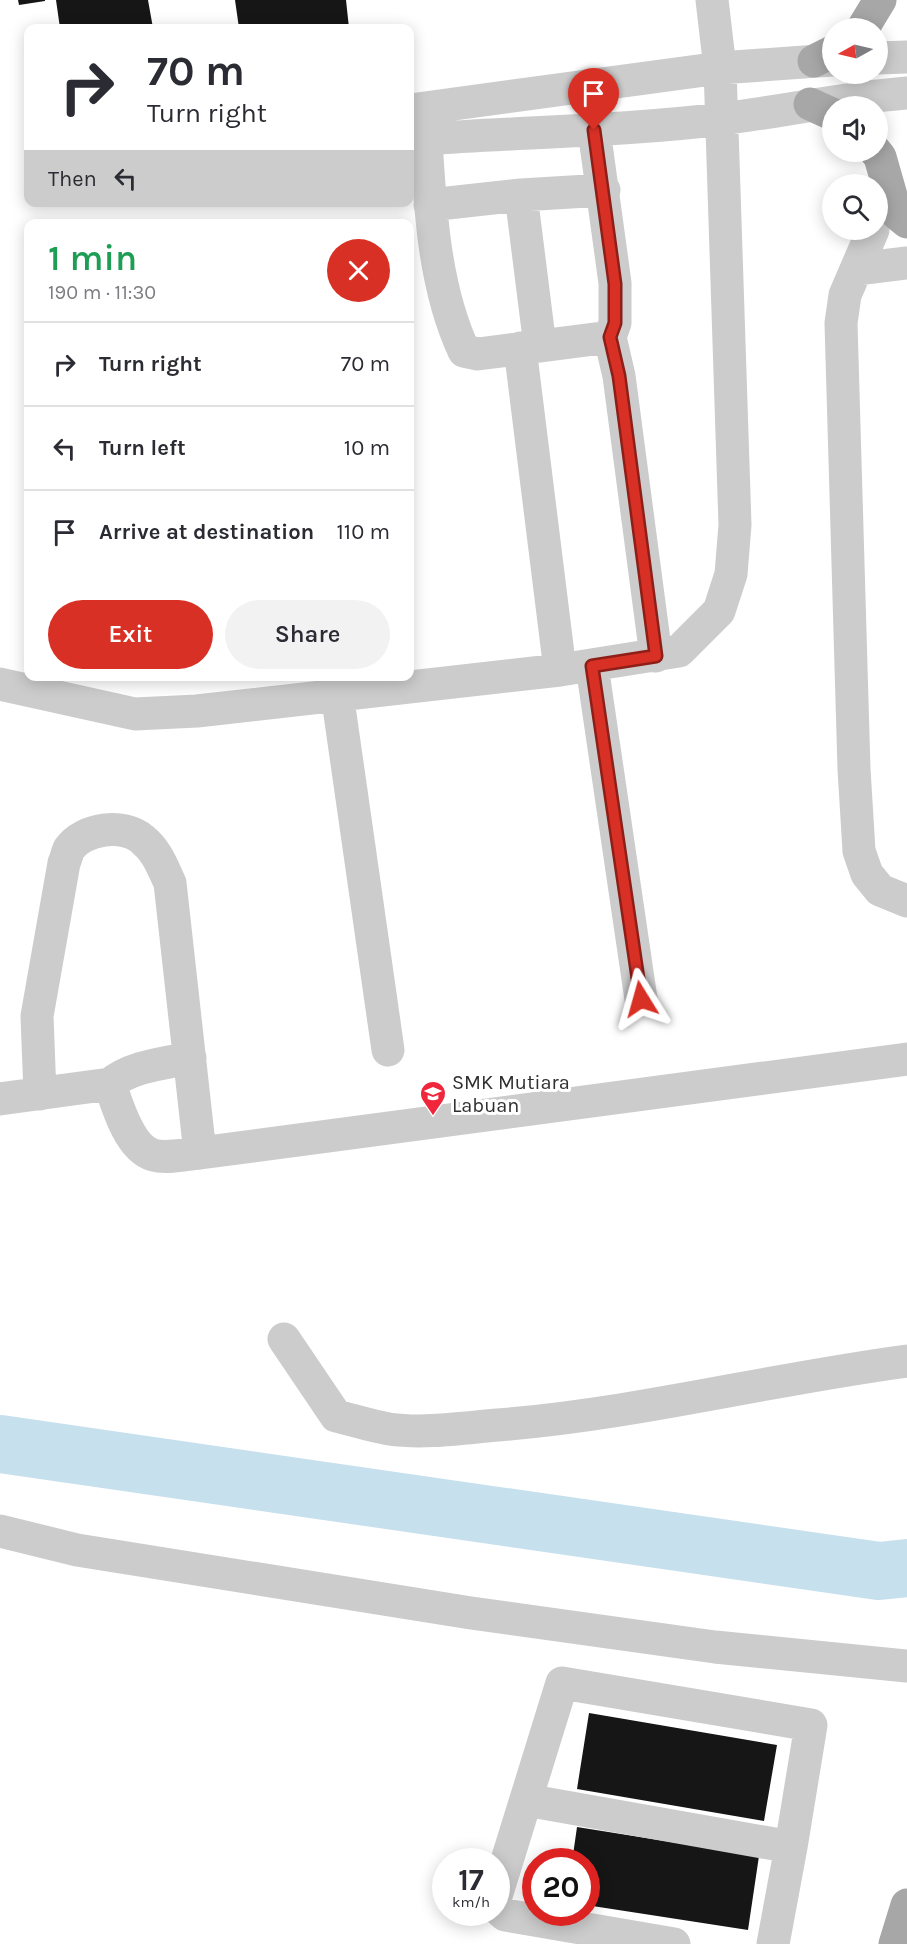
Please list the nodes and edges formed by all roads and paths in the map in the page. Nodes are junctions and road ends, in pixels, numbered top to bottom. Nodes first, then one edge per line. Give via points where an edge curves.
1 (712, 0) edge
2 (880, 0) edge
3 (869, 18) edge
4 (907, 57) edge
5 (822, 58) edge
6 (888, 58) edge
7 (720, 68) junction
8 (907, 93) edge
9 (414, 109) edge
10 (821, 109) edge
11 (722, 119) junction
12 (594, 130) junction
13 (418, 137) edge
14 (880, 162) edge
15 (603, 190) junction
16 (521, 195) junction
17 (430, 205) junction
18 (907, 222) edge
19 (869, 240) edge
20 (907, 263) edge
21 (857, 269) junction
22 (610, 337) junction
23 (530, 347) junction
24 (656, 656) junction
25 (576, 668) junction
26 (0, 684) edge
27 (338, 693) junction
28 (907, 901) edge
29 (641, 999) dead end
30 (388, 1050) dead end
31 (190, 1058) junction
32 (907, 1059) edge
33 (110, 1084) junction
34 (40, 1094) junction
35 (0, 1099) edge
36 (200, 1153) junction
37 (285, 1339) dead end
38 (907, 1361) edge
39 (0, 1531) edge
40 (907, 1666) edge
41 (526, 1800) junction
42 (791, 1846) junction
43 (510, 1851) edge
44 (907, 1905) edge
45 (510, 1916) edge
46 (674, 1944) edge
47 (773, 1944) edge
48 (895, 1944) edge

1 - 7 street
2 - 3 main road
4 - 6 street
5 - 7 street
7 - 9 street
7 - 11 street
8 - 10 street
10 - 11 street
11 - 12 street
11 - 24 street via 735,525 731,574 719,611 700,633 679,651
12 - 13 street
12 - 15 street
13 - 17 street
14 - 18 main road via 896,213
15 - 16 street
15 - 22 street via 615,292 615,323
16 - 17 street
16 - 23 street
17 - 23 street via 443,284 464,351 478,354
19 - 21 street
20 - 21 street
21 - 28 street via 845,295 841,376 859,851 867,874 880,890
22 - 23 street
22 - 24 street via 619,376
23 - 25 street
24 - 25 street
25 - 27 street
25 - 29 street
26 - 27 street via 135,714 197,711
27 - 30 street
31 - 33 street via 137,1069
31 - 34 street via 170,883 156,853 140,837 113,830 98,831 84,836 69,849 64,863 37,1016
31 - 36 street
32 - 36 street
33 - 34 street
33 - 36 street via 126,1126 142,1149 163,1156
34 - 35 street
37 - 38 street via 336,1416 390,1429 529,1423
39 - 40 street via 77,1550 471,1613 715,1647
41 - 42 street
41 - 42 street via 562,1683 811,1725
41 - 43 street
42 - 47 street
44 - 48 main road
45 - 46 street

